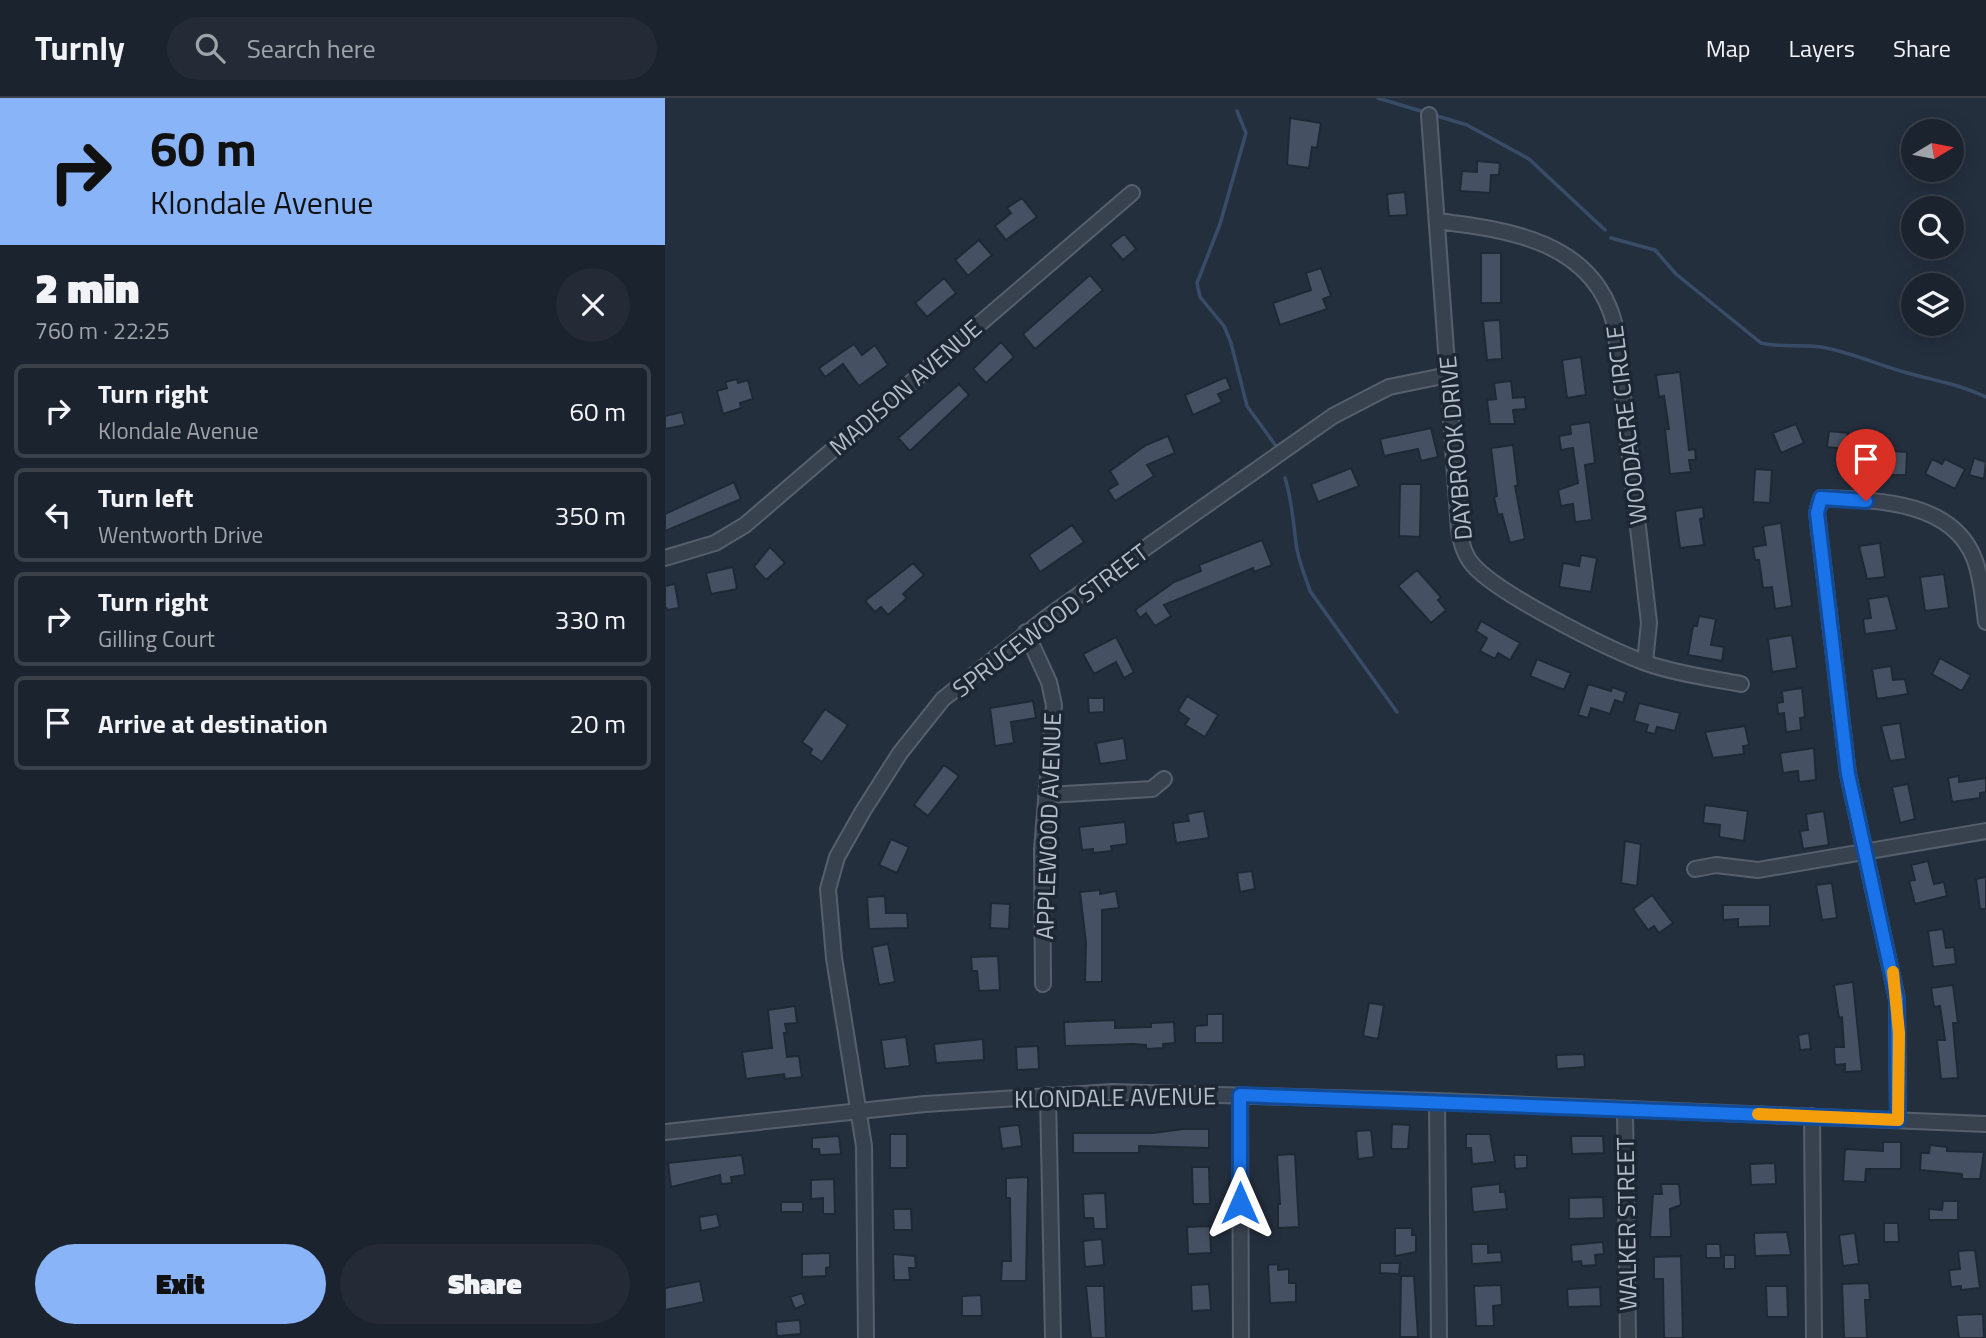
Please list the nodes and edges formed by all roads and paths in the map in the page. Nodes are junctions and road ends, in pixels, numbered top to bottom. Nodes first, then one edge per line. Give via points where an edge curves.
1 (1429, 115) dead end
2 (1132, 193) dead end
3 (1437, 221) junction
4 (1448, 375) junction
5 (665, 558) edge
6 (1986, 622) edge
7 (1027, 632) junction
8 (1645, 662) junction
9 (1741, 684) dead end
10 (1164, 779) dead end
11 (1048, 795) junction
12 (1986, 831) edge
13 (1865, 851) junction
14 (1695, 869) dead end
15 (1044, 984) dead end
16 (1048, 1095) junction
17 (1240, 1095) junction
18 (1437, 1101) junction
19 (1625, 1109) junction
20 (861, 1111) junction
21 (1812, 1116) junction
22 (1898, 1120) junction
23 (1986, 1124) edge
24 (665, 1132) edge
25 (866, 1338) edge
26 (1052, 1338) edge
27 (1241, 1338) edge
28 (1439, 1338) edge
29 (1627, 1338) edge
30 (1814, 1338) edge

1 - 3 street, DAYBROOK DRIVE
2 - 5 street, MADISON AVENUE via 745,525 715,543
3 - 4 street, DAYBROOK DRIVE
3 - 8 street, WOODACRE CIRCLE via 1554,248 1580,264 1603,291 1615,326 1645,582 1649,623
4 - 7 street, SPRUCEWOOD STREET via 1389,387 1333,416
4 - 8 street, DAYBROOK DRIVE via 1459,530 1471,563 1580,633
6 - 13 street via 1975,559 1957,531 1911,507 1821,498 1817,513 1836,682 1848,774
7 - 11 street, APPLEWOOD AVENUE via 1054,705
7 - 20 street, SPRUCEWOOD STREET via 963,681 928,716 863,811 831,873 830,924
8 - 9 street, DAYBROOK DRIVE
10 - 11 street via 1152,789
11 - 15 street, APPLEWOOD AVENUE via 1041,891
12 - 13 street
13 - 14 street via 1758,870 1716,864
13 - 22 street via 1897,999
16 - 17 street, KLONDALE AVENUE
16 - 20 street, KLONDALE AVENUE
16 - 26 street
17 - 18 street, KLONDALE AVENUE
17 - 27 street
18 - 19 street, KLONDALE AVENUE
18 - 28 street
19 - 21 street, KLONDALE AVENUE
19 - 29 street, WALKER STREET
20 - 24 street, KLONDALE AVENUE
20 - 25 street, SPRUCEWOOD STREET
21 - 22 street, KLONDALE AVENUE
21 - 30 street
22 - 23 street, KLONDALE AVENUE

